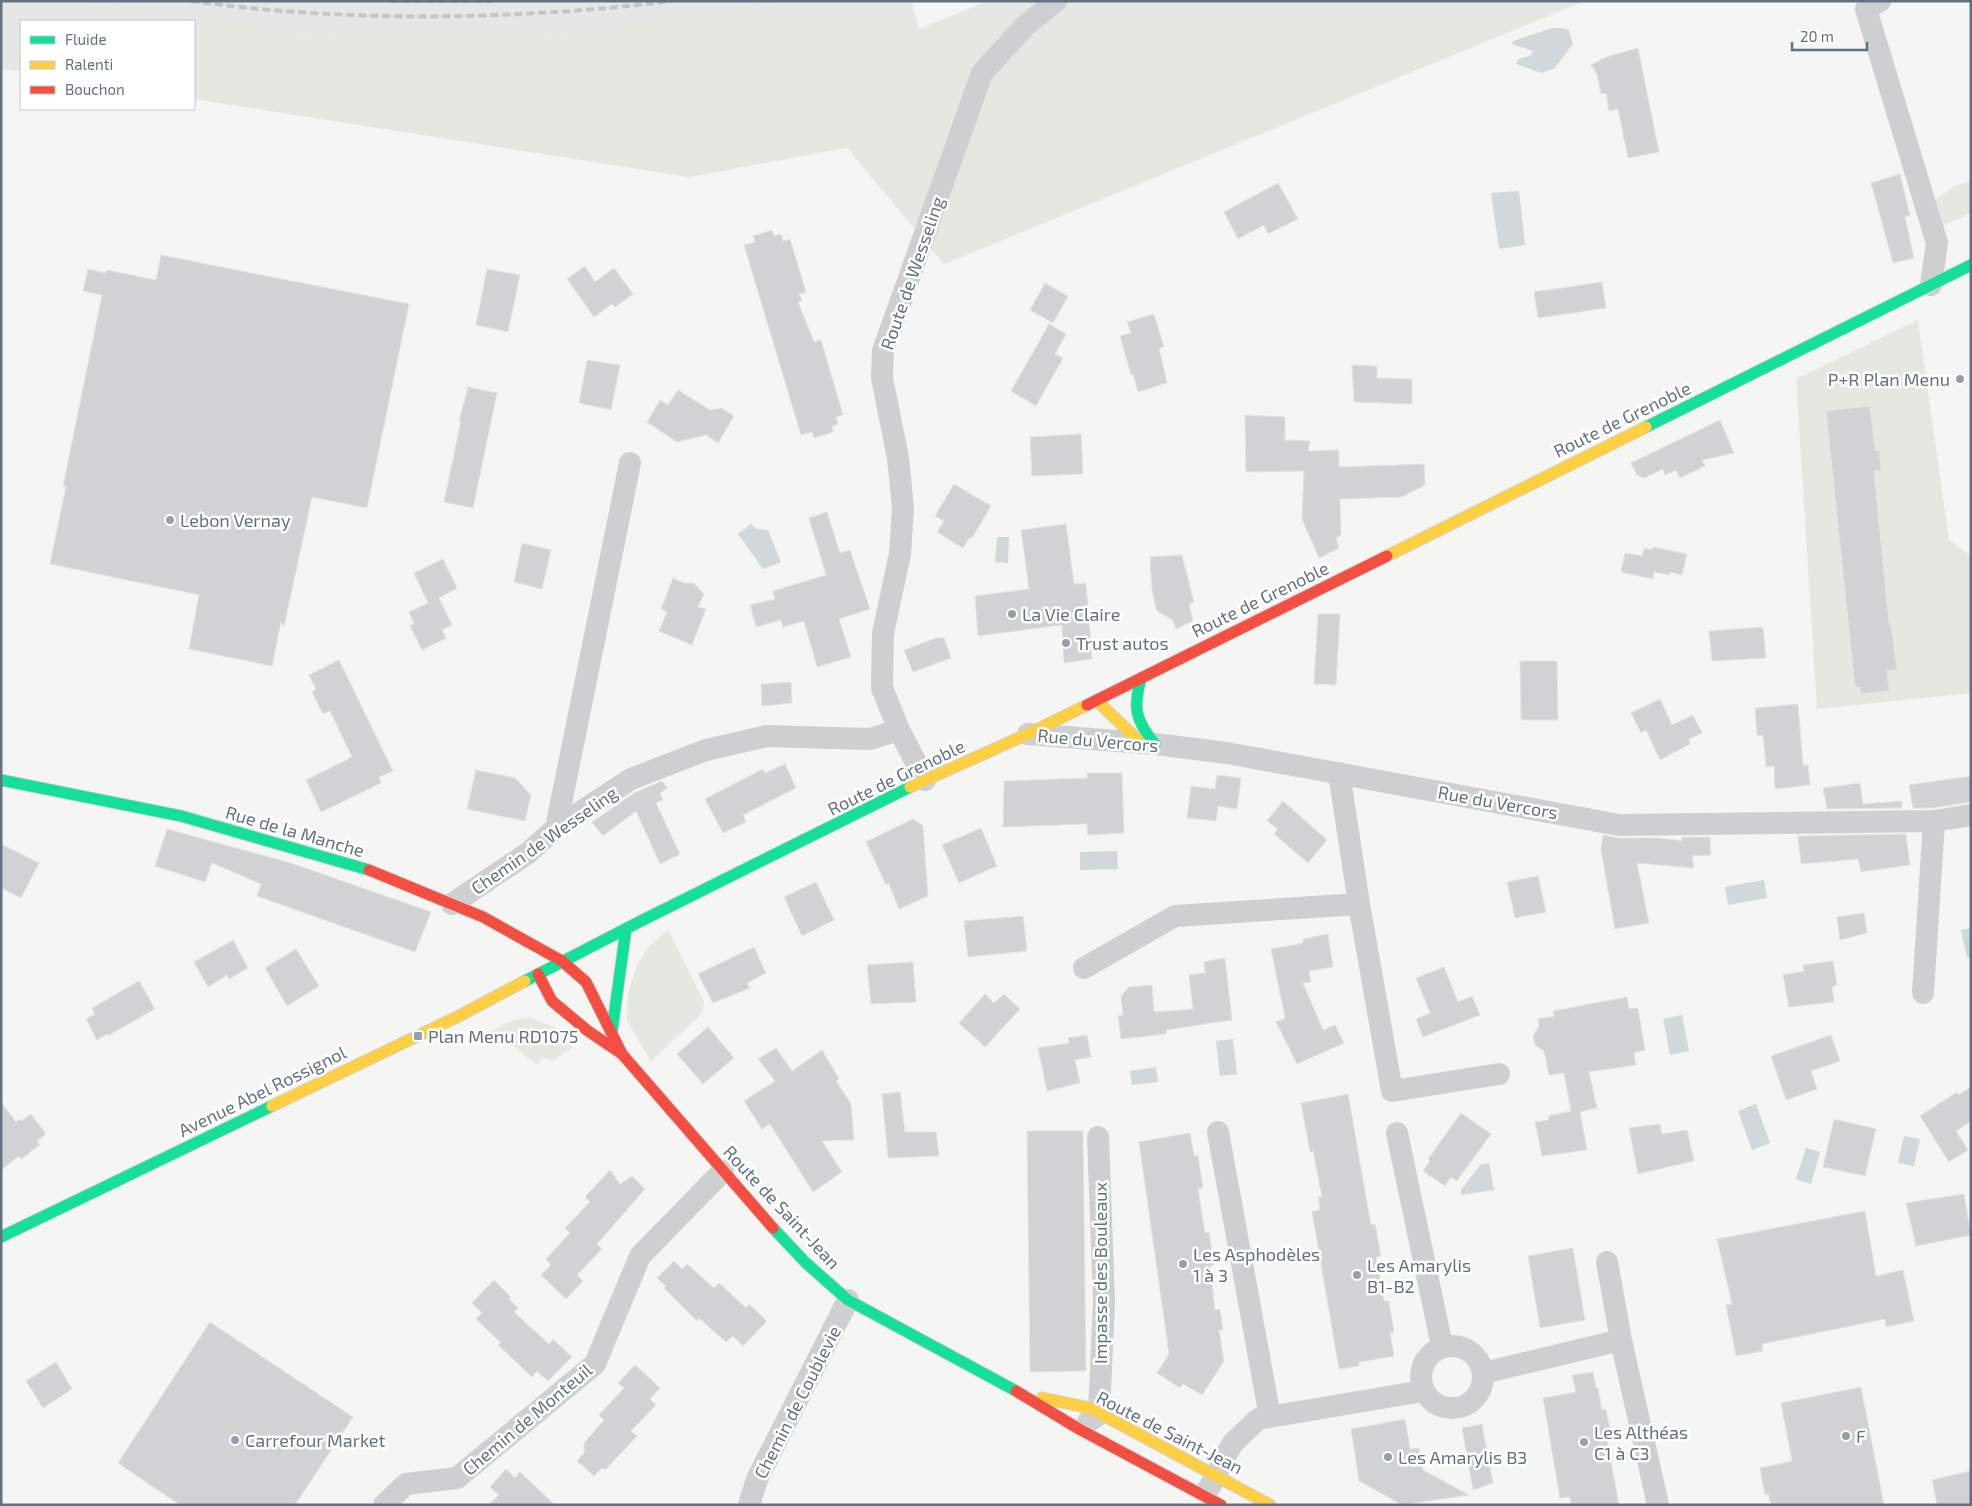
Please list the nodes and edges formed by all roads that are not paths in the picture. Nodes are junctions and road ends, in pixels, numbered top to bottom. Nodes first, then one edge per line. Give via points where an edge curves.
1 (1056, 1) edge
2 (1880, 1) edge
3 (1971, 266) edge
4 (1930, 286) junction
5 (630, 463) dead end
6 (1141, 678) junction
7 (1096, 700) junction
8 (899, 730) junction
9 (1028, 734) junction
10 (1148, 744) junction
11 (1339, 773) junction
12 (1, 780) edge
13 (925, 780) junction
14 (1971, 815) edge
15 (1934, 821) junction
16 (556, 828) junction
17 (452, 904) junction
18 (1359, 904) junction
19 (626, 929) junction
20 (562, 961) junction
21 (1084, 968) dead end
22 (538, 974) junction
23 (1923, 993) dead end
24 (612, 1030) junction
25 (622, 1054) junction
26 (1499, 1074) dead end
27 (1218, 1132) dead end
28 (1397, 1133) dead end
29 (1098, 1137) dead end
30 (723, 1171) junction
31 (1, 1237) edge
32 (1607, 1262) dead end
33 (848, 1300) junction
34 (1621, 1340) junction
35 (1442, 1346) junction
36 (1483, 1373) junction
37 (1423, 1391) junction
38 (1021, 1394) junction
39 (1099, 1414) junction
40 (1270, 1417) junction
41 (1079, 1429) junction
42 (1217, 1475) junction
43 (1208, 1502) edge
44 (384, 1505) edge
45 (750, 1505) edge
46 (1270, 1505) edge
47 (1658, 1505) edge

1 - 8 street, Route de Wesseling via 1025,26 982,73 883,351 882,378 898,458 903,508 900,554 883,633 882,688
2 - 4 street via 1866,9 1938,243
3 - 4 main road, Route de Grenoble
4 - 6 main road, Route de Grenoble
5 - 16 street
6 - 7 main road, Route de Grenoble
6 - 10 main road via 1135,716
7 - 9 main road, Route de Grenoble
7 - 10 main road
8 - 13 street, Route de Wesseling
8 - 16 street, Chemin de Wesseling via 870,739 767,736 706,750 631,779
9 - 10 street, Rue du Vercors
9 - 13 main road, Route de Grenoble
10 - 11 street, Rue du Vercors via 1227,753
11 - 15 street, Rue du Vercors via 1619,825
11 - 18 street
12 - 17 main road, Rue de la Manche via 181,816 363,868
13 - 19 main road, Route de Grenoble
14 - 15 street, Rue du Vercors
15 - 23 street
16 - 17 street, Chemin de Wesseling via 528,853
17 - 20 main road, Rue de la Manche via 483,917
18 - 21 street via 1175,916
18 - 26 street via 1392,1091
19 - 20 main road, Route de Grenoble
19 - 24 main road
20 - 22 main road, Avenue Abel Rossignol
20 - 24 main road, Route de Saint-Jean via 586,982
22 - 25 main road, Route de Saint-Jean via 552,1001
22 - 31 main road, Avenue Abel Rossignol
24 - 25 main road, Route de Saint-Jean
25 - 30 main road, Route de Saint-Jean
27 - 40 street
28 - 35 street
29 - 39 street, Impasse des Bouleaux via 1104,1301
30 - 33 main road, Route de Saint-Jean via 806,1263
30 - 44 street, Chemin de Monteuil via 640,1256 595,1364 456,1478 406,1484
32 - 34 street
33 - 38 main road, Route de Saint-Jean
33 - 45 street, Chemin de Coublevie via 757,1479
34 - 36 street
34 - 47 street
35 - 36 street via 1456,1345 1469,1350
35 - 37 street via 1430,1353 1422,1364
36 - 37 street via 1482,1386 1475,1398 1465,1405 1441,1406
37 - 40 street
38 - 39 main road, Route de Saint-Jean via 1090,1408
38 - 41 main road, Route de Saint-Jean
39 - 41 street
39 - 42 main road, Route de Saint-Jean
40 - 42 street via 1258,1419 1233,1444
41 - 43 main road, Route de Saint-Jean
42 - 43 street
42 - 46 main road, Route de Saint-Jean

